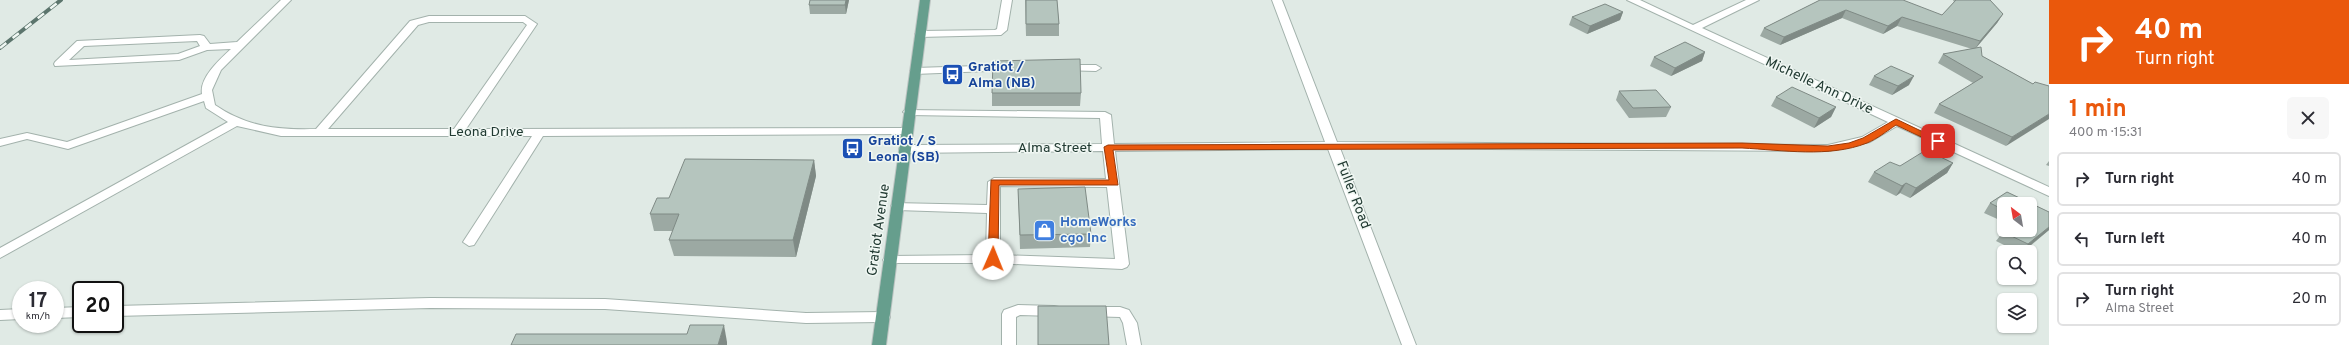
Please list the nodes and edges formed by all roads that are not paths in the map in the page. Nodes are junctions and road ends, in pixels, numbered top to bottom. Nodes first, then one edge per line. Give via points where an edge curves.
1 (286, 0) edge
2 (925, 0) edge
3 (1006, 0) edge
4 (1277, 0) edge
5 (1632, 0) edge
6 (1754, 0) edge
7 (1694, 28) junction
8 (920, 34) junction
9 (240, 45) junction
10 (206, 47) junction
11 (1023, 68) edge
12 (1052, 68) edge
13 (1096, 68) dead end
14 (915, 71) junction
15 (208, 96) junction
16 (909, 112) junction
17 (236, 122) junction
18 (1896, 122) junction
19 (906, 131) junction
20 (458, 132) junction
21 (540, 132) junction
22 (319, 133) junction
23 (0, 143) edge
24 (1334, 146) junction
25 (1108, 147) junction
26 (905, 149) junction
27 (1114, 183) junction
28 (2049, 192) edge
29 (897, 206) junction
30 (994, 208) junction
31 (469, 242) dead end
32 (0, 254) edge
33 (993, 259) junction
34 (890, 260) junction
35 (124, 311) edge
36 (12, 314) edge
37 (0, 315) edge
38 (882, 317) junction
39 (879, 345) edge
40 (1009, 345) edge
41 (1134, 345) edge
42 (1409, 345) edge

1 - 9 street
2 - 8 main road, Gratiot Avenue
3 - 8 street via 1004,25 997,33
4 - 24 street, Fuller Road
5 - 7 street, Michelle Ann Drive
6 - 7 street
7 - 18 street, Michelle Ann Drive
8 - 14 main road, Gratiot Avenue
9 - 10 street
9 - 15 street via 216,69 207,90
10 - 10 street via 200,38 80,43 59,64 179,57 196,53
11 - 14 street
12 - 13 street
14 - 16 main road, Gratiot Avenue
15 - 17 street, Leona Drive via 210,106 227,119
15 - 23 street via 68,146 27,136
16 - 19 main road, Gratiot Avenue
16 - 25 street via 1105,115
17 - 22 street, Leona Drive via 260,130
17 - 32 street
18 - 24 street, Alma Street via 1866,140 1828,148
18 - 28 street, Michelle Ann Drive
19 - 21 street, Leona Drive
19 - 26 main road, Gratiot Avenue
20 - 21 street, Leona Drive
20 - 22 street, Leona Drive
20 - 22 street via 532,24 525,19 429,19 414,23
21 - 31 street
24 - 25 street, Alma Street
24 - 42 street, Fuller Road
25 - 26 street, Alma Street
25 - 27 street
26 - 29 main road, Gratiot Avenue
27 - 30 street via 994,182
27 - 33 street via 1122,264
29 - 30 street
29 - 34 main road, Gratiot Avenue
30 - 33 street
33 - 34 street
34 - 38 main road, Gratiot Avenue
35 - 38 street via 422,303 597,304 806,318
36 - 37 street
38 - 39 main road, Gratiot Avenue
40 - 41 street via 1010,314 1018,310 1123,312 1131,319

